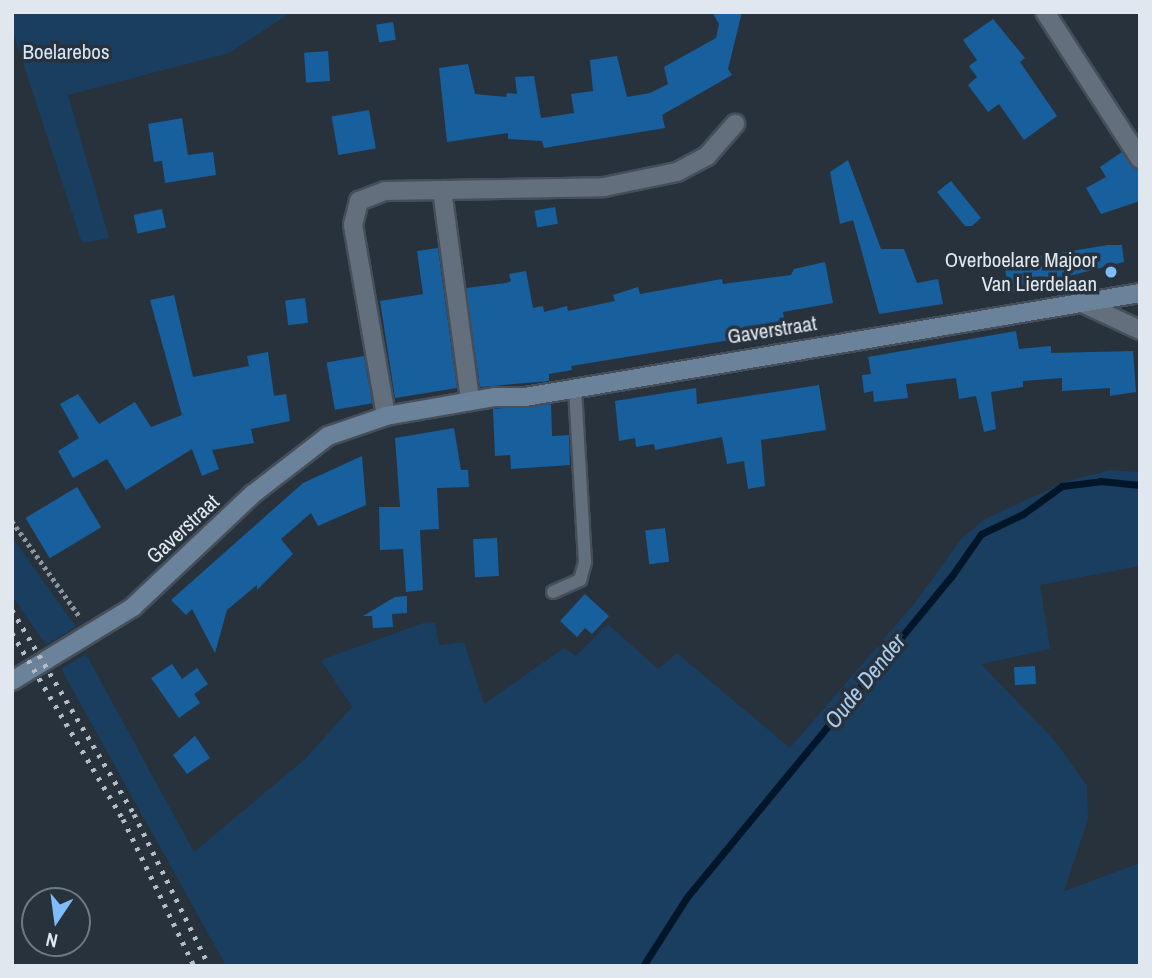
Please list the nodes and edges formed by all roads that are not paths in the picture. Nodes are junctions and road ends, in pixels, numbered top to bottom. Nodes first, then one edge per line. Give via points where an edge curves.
1 (1045, 12) edge
2 (735, 124) dead end
3 (1140, 159) edge
4 (443, 190) junction
5 (1140, 293) edge
6 (1082, 303) junction
7 (1140, 330) edge
8 (575, 387) junction
9 (470, 401) junction
10 (386, 416) junction
11 (553, 592) dead end
12 (12, 681) edge

1 - 3 street
2 - 4 street via 707,156 677,172 604,187
4 - 9 street
4 - 10 street via 385,191 359,201 354,225
5 - 6 street, Gaverstraat
6 - 7 street
6 - 8 street, Gaverstraat
8 - 9 street, Gaverstraat
8 - 11 lane via 585,562 580,580
9 - 10 street, Gaverstraat
10 - 12 street, Gaverstraat via 328,436 253,494 133,607

